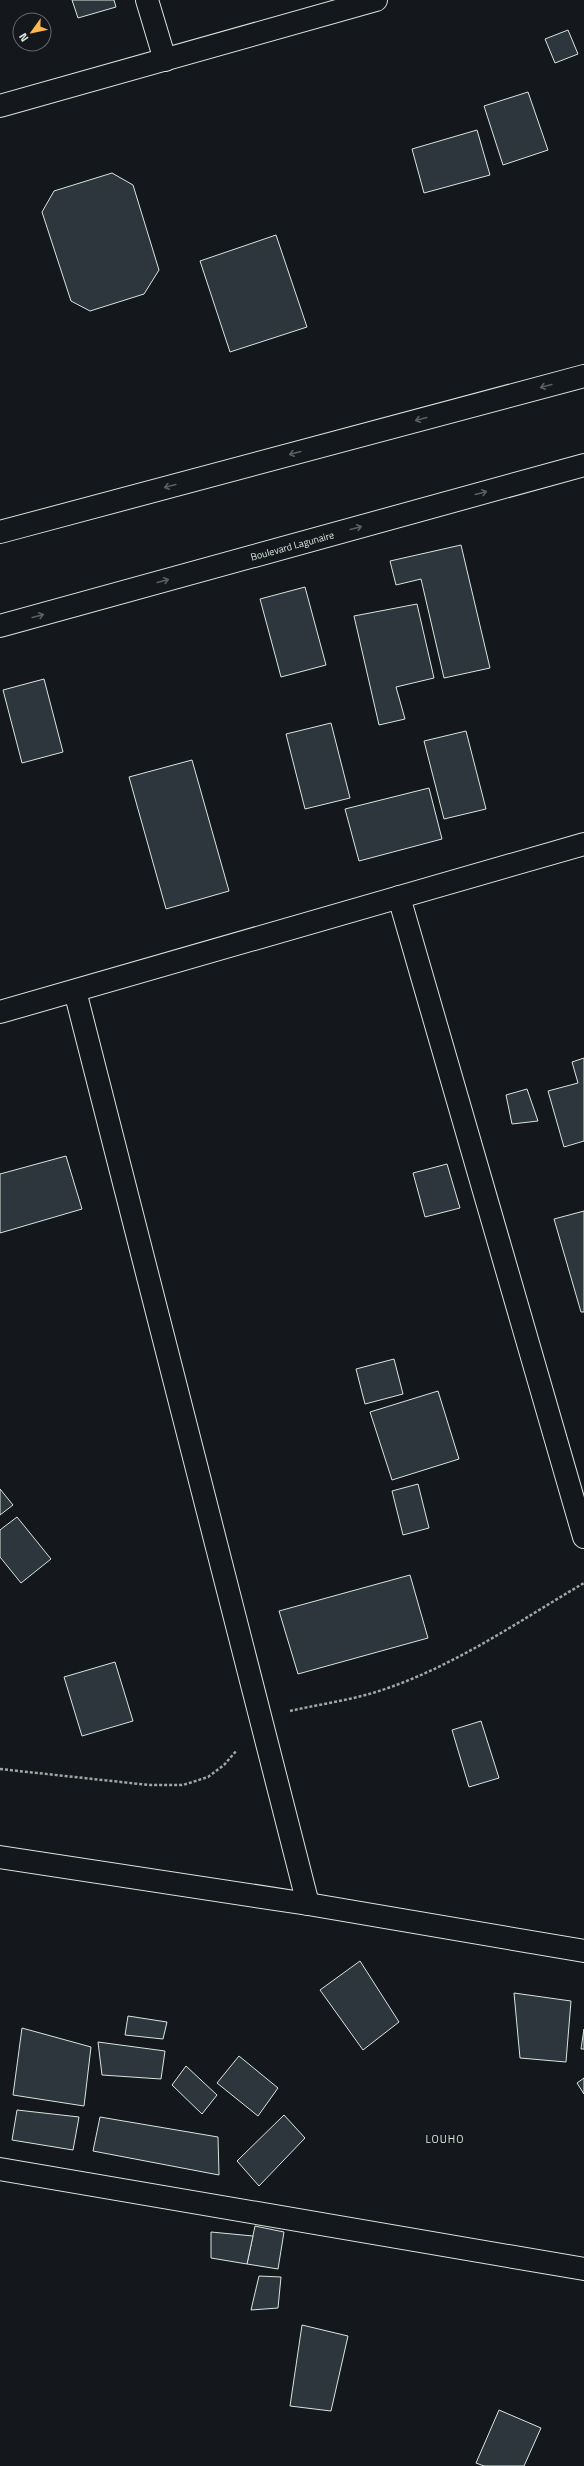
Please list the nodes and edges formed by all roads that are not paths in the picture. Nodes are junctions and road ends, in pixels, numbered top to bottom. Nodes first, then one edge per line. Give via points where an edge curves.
1 (147, 0) edge
2 (376, 0) edge
3 (164, 60) junction
4 (0, 106) edge
5 (584, 376) edge
6 (584, 465) edge
7 (0, 532) edge
8 (0, 626) edge
9 (584, 844) edge
10 (399, 897) junction
11 (74, 991) junction
12 (0, 1012) edge
13 (584, 1537) edge
14 (0, 1857) edge
15 (308, 1904) junction
16 (584, 1951) edge
17 (0, 2169) edge
18 (584, 2268) edge

1 - 3 street
2 - 3 street
3 - 4 street
5 -> 7 street
8 -> 6 street, Boulevard Lagunaire
9 - 10 street
10 - 11 street
10 - 13 street
11 - 12 street
11 - 15 street
14 - 15 street
15 - 16 street
17 - 18 street

